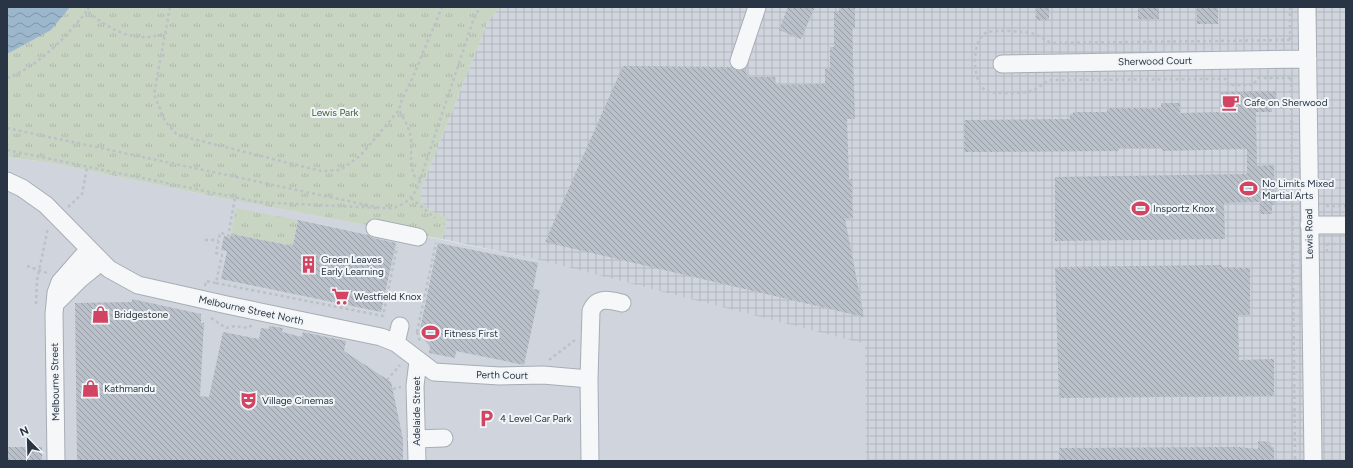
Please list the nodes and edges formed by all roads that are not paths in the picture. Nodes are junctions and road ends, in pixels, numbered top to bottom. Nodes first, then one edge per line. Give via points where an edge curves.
1 (757, 7) edge
2 (1307, 7) edge
3 (1308, 59) junction
4 (739, 61) dead end
5 (1002, 64) dead end
6 (7, 181) edge
7 (1309, 225) junction
8 (1346, 225) edge
9 (375, 228) dead end
10 (418, 237) dead end
11 (88, 249) junction
12 (101, 262) junction
13 (622, 303) dead end
14 (55, 304) junction
15 (400, 326) dead end
16 (396, 343) junction
17 (418, 361) junction
18 (589, 379) junction
19 (444, 438) dead end
20 (416, 439) junction
21 (56, 461) edge
22 (417, 461) edge
23 (590, 461) edge
24 (1313, 461) edge

1 - 4 street
2 - 3 street, Lewis Road
3 - 5 street, Sherwood Court
3 - 7 street, Lewis Road
6 - 11 street, Melbourne Street North via 46,205
7 - 8 street
7 - 24 street, Lewis Road
9 - 10 street
11 - 12 street, Melbourne Street North
11 - 14 street, Melbourne Street via 60,282
12 - 14 street
12 - 16 street, Melbourne Street North via 138,285 381,336
13 - 18 street via 605,299 596,303 592,311
14 - 21 street, Melbourne Street
15 - 16 street
16 - 17 street, Melbourne Street North
17 - 18 street, Perth Court via 434,372
17 - 20 street, Adelaide Street via 415,386
18 - 23 street
19 - 20 street
20 - 22 street, Adelaide Street

